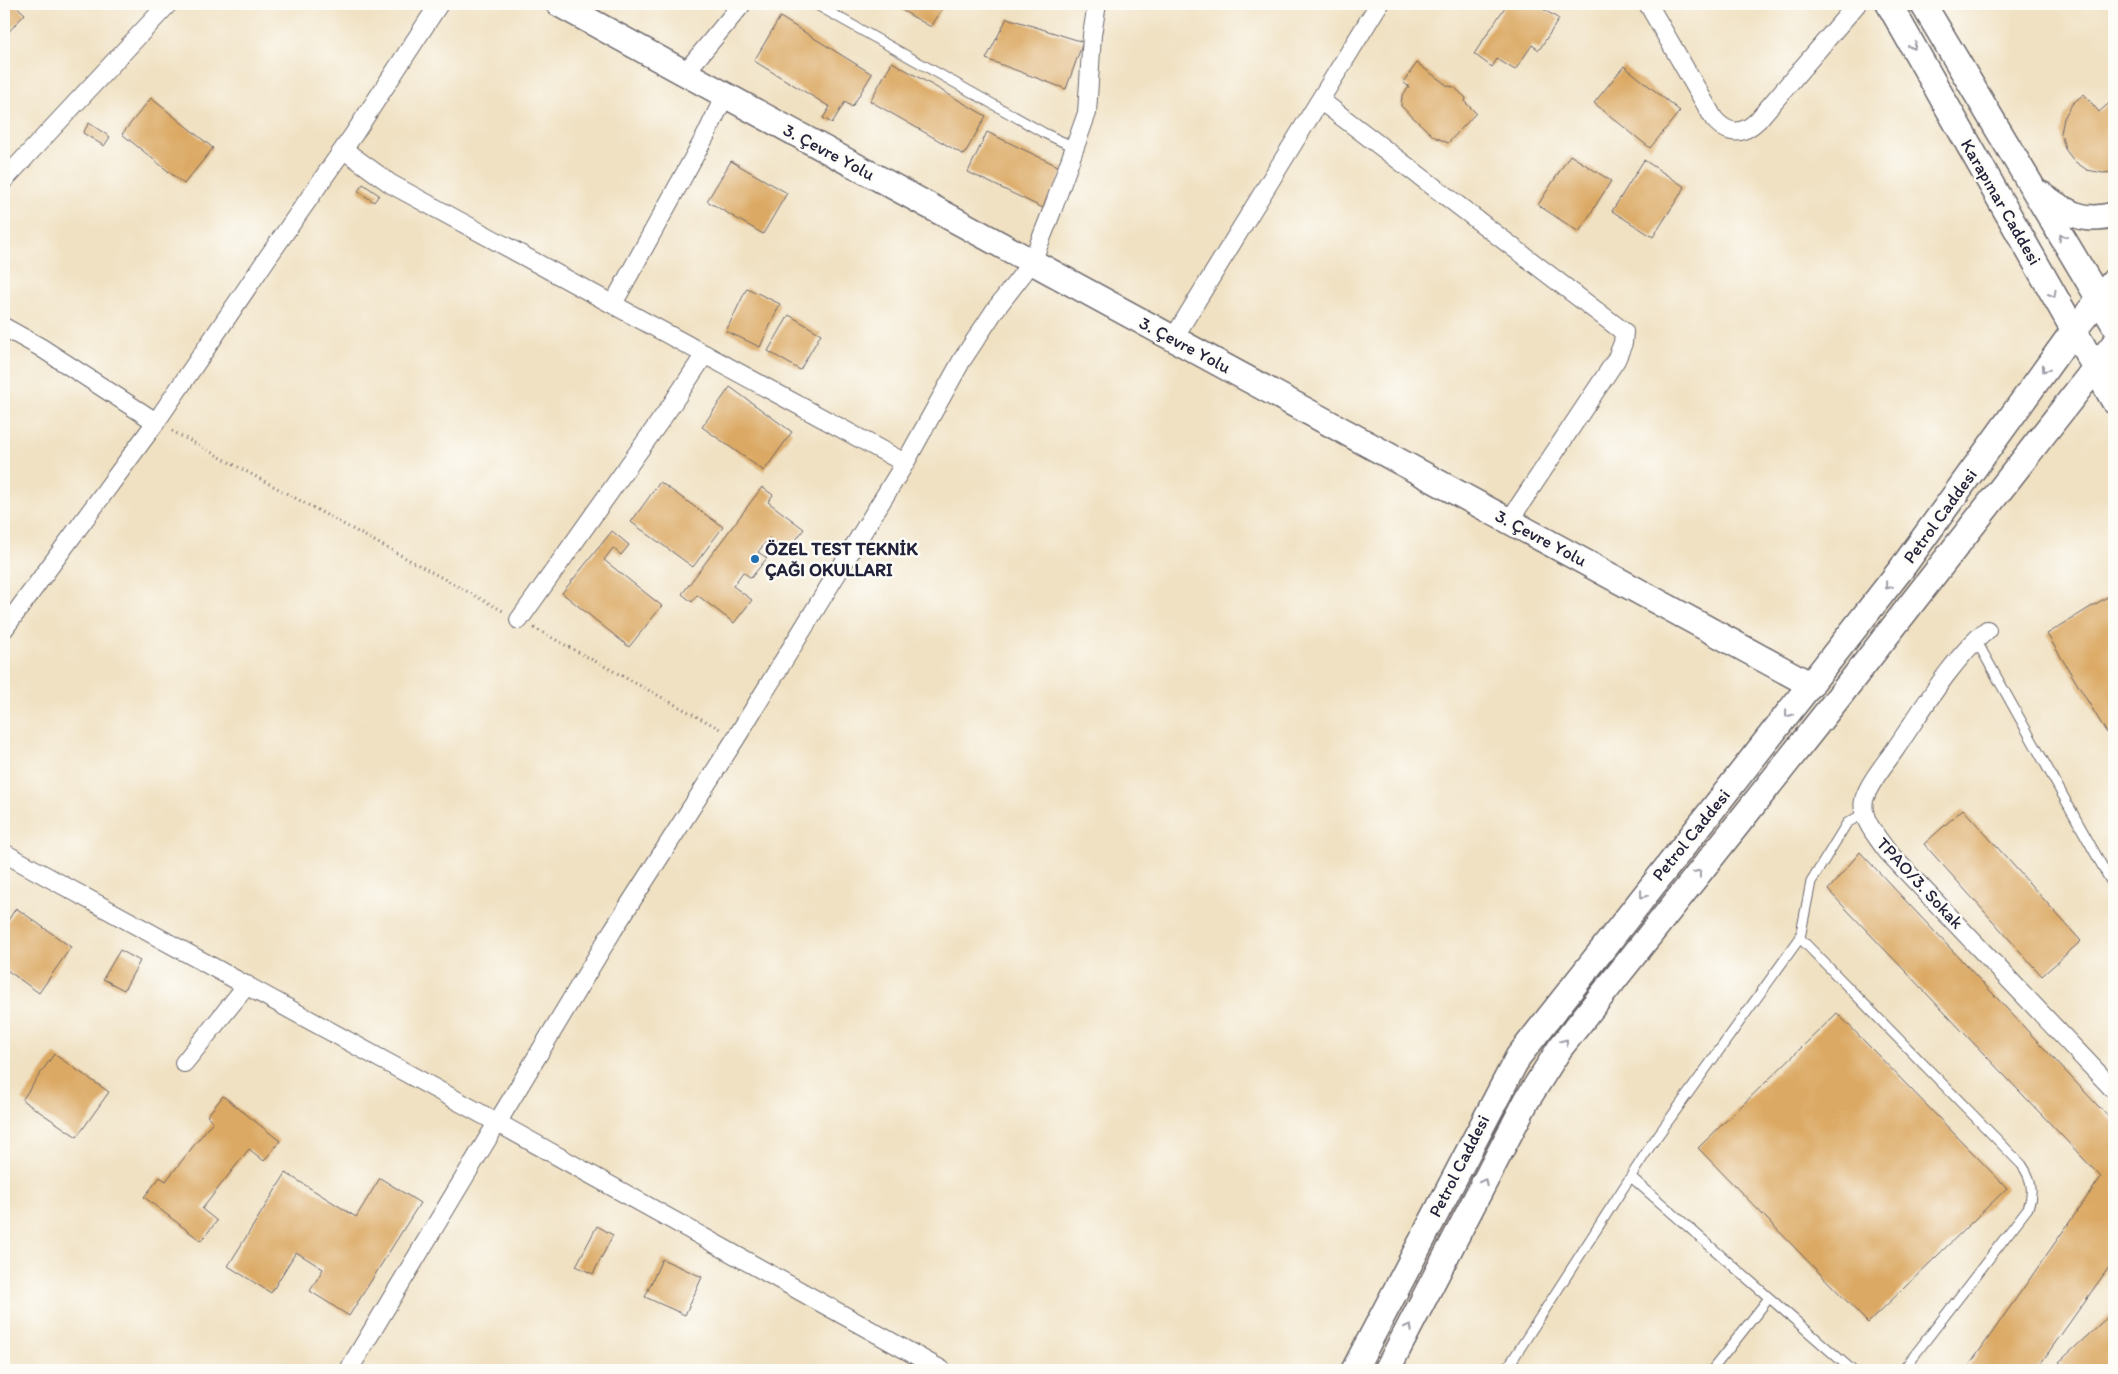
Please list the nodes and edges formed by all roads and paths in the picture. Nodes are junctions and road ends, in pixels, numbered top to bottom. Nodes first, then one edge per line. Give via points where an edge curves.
1 (168, 4) edge
2 (439, 4) edge
3 (559, 4) edge
4 (742, 4) edge
5 (816, 4) edge
6 (1097, 4) edge
7 (1379, 4) edge
8 (1648, 4) edge
9 (1857, 4) edge
10 (1889, 4) edge
11 (1923, 4) edge
12 (684, 74) junction
13 (1976, 93) junction
14 (724, 96) junction
15 (1320, 100) junction
16 (1948, 109) junction
17 (1075, 146) junction
18 (344, 150) junction
19 (4, 180) edge
20 (2033, 188) junction
21 (2114, 215) edge
22 (1032, 262) junction
23 (2107, 290) edge
24 (613, 304) junction
25 (2114, 324) edge
26 (4, 327) edge
27 (2074, 330) junction
28 (1173, 339) junction
29 (2114, 344) edge
30 (705, 354) junction
31 (2096, 367) junction
32 (2114, 400) edge
33 (156, 422) junction
34 (905, 463) junction
35 (1509, 521) junction
36 (519, 620) junction
37 (4, 629) edge
38 (1981, 635) joint
39 (1812, 685) junction
40 (736, 738) junction
41 (1865, 813) junction
42 (4, 853) edge
43 (2114, 887) edge
44 (1800, 938) junction
45 (246, 985) junction
46 (184, 1063) dead end
47 (2114, 1090) edge
48 (498, 1124) junction
49 (1631, 1177) junction
50 (1769, 1298) junction
51 (351, 1366) dead end
52 (942, 1370) edge
53 (1354, 1370) edge
54 (1387, 1370) edge
55 (1506, 1370) edge
56 (1712, 1370) edge
57 (1852, 1370) edge
58 (1903, 1370) edge

1 - 19 street
2 - 18 street
3 - 12 main road, 3. Çevre Yolu
4 - 12 street
5 - 17 lane via 1044,133
6 - 17 street via 1087,113
7 - 15 street
8 - 9 street via 1714,119 1726,129 1741,132 1758,120
10 -> 16 main road, Karapınar Caddesi
11 - 13 main road, Karapınar Caddesi
12 - 14 main road, 3. Çevre Yolu
13 - 16 main road
13 - 20 main road, Karapınar Caddesi
14 - 22 main road, 3. Çevre Yolu
14 - 24 street
15 - 28 street
15 - 35 street via 1624,332 1616,360
16 -> 27 main road, Karapınar Caddesi
17 - 22 street
18 - 24 street via 391,184
18 - 33 street
20 - 21 main road via 2070,214 2090,218
23 -> 20 main road, Karapınar Caddesi
22 - 28 main road, 3. Çevre Yolu
22 - 34 street via 962,360
23 - 25 main road, Karapınar Caddesi
23 - 27 main road, Petrol Caddesi
24 - 30 street
26 - 33 street
27 - 31 main road, Karapınar Caddesi
27 -> 39 main road, Petrol Caddesi via 1902,568
28 - 35 main road, 3. Çevre Yolu
29 - 31 main road, Petrol Caddesi
30 - 34 street
30 - 36 street
31 - 32 main road, Karapınar Caddesi
54 -> 31 main road, Petrol Caddesi via 1527,1100 1551,1060
33 - 36 path
33 - 37 street
34 - 40 street
35 - 39 main road, 3. Çevre Yolu
36 - 40 path
38 - 41 street via 1935,691 1875,779 1864,800
38 - 43 lane
39 -> 53 main road, Petrol Caddesi via 1518,1057
40 - 48 street via 613,930
41 - 44 lane via 1847,823 1811,882
41 - 47 street, TPAO/3. Sokak via 1887,851
42 - 45 street
44 - 49 lane via 1674,1111
44 - 58 lane via 2022,1166 2030,1179 2032,1194 2028,1208
45 - 46 street
45 - 48 street
48 - 51 street
48 - 52 street
49 - 50 lane
49 - 55 lane
50 - 56 lane
50 - 57 lane

